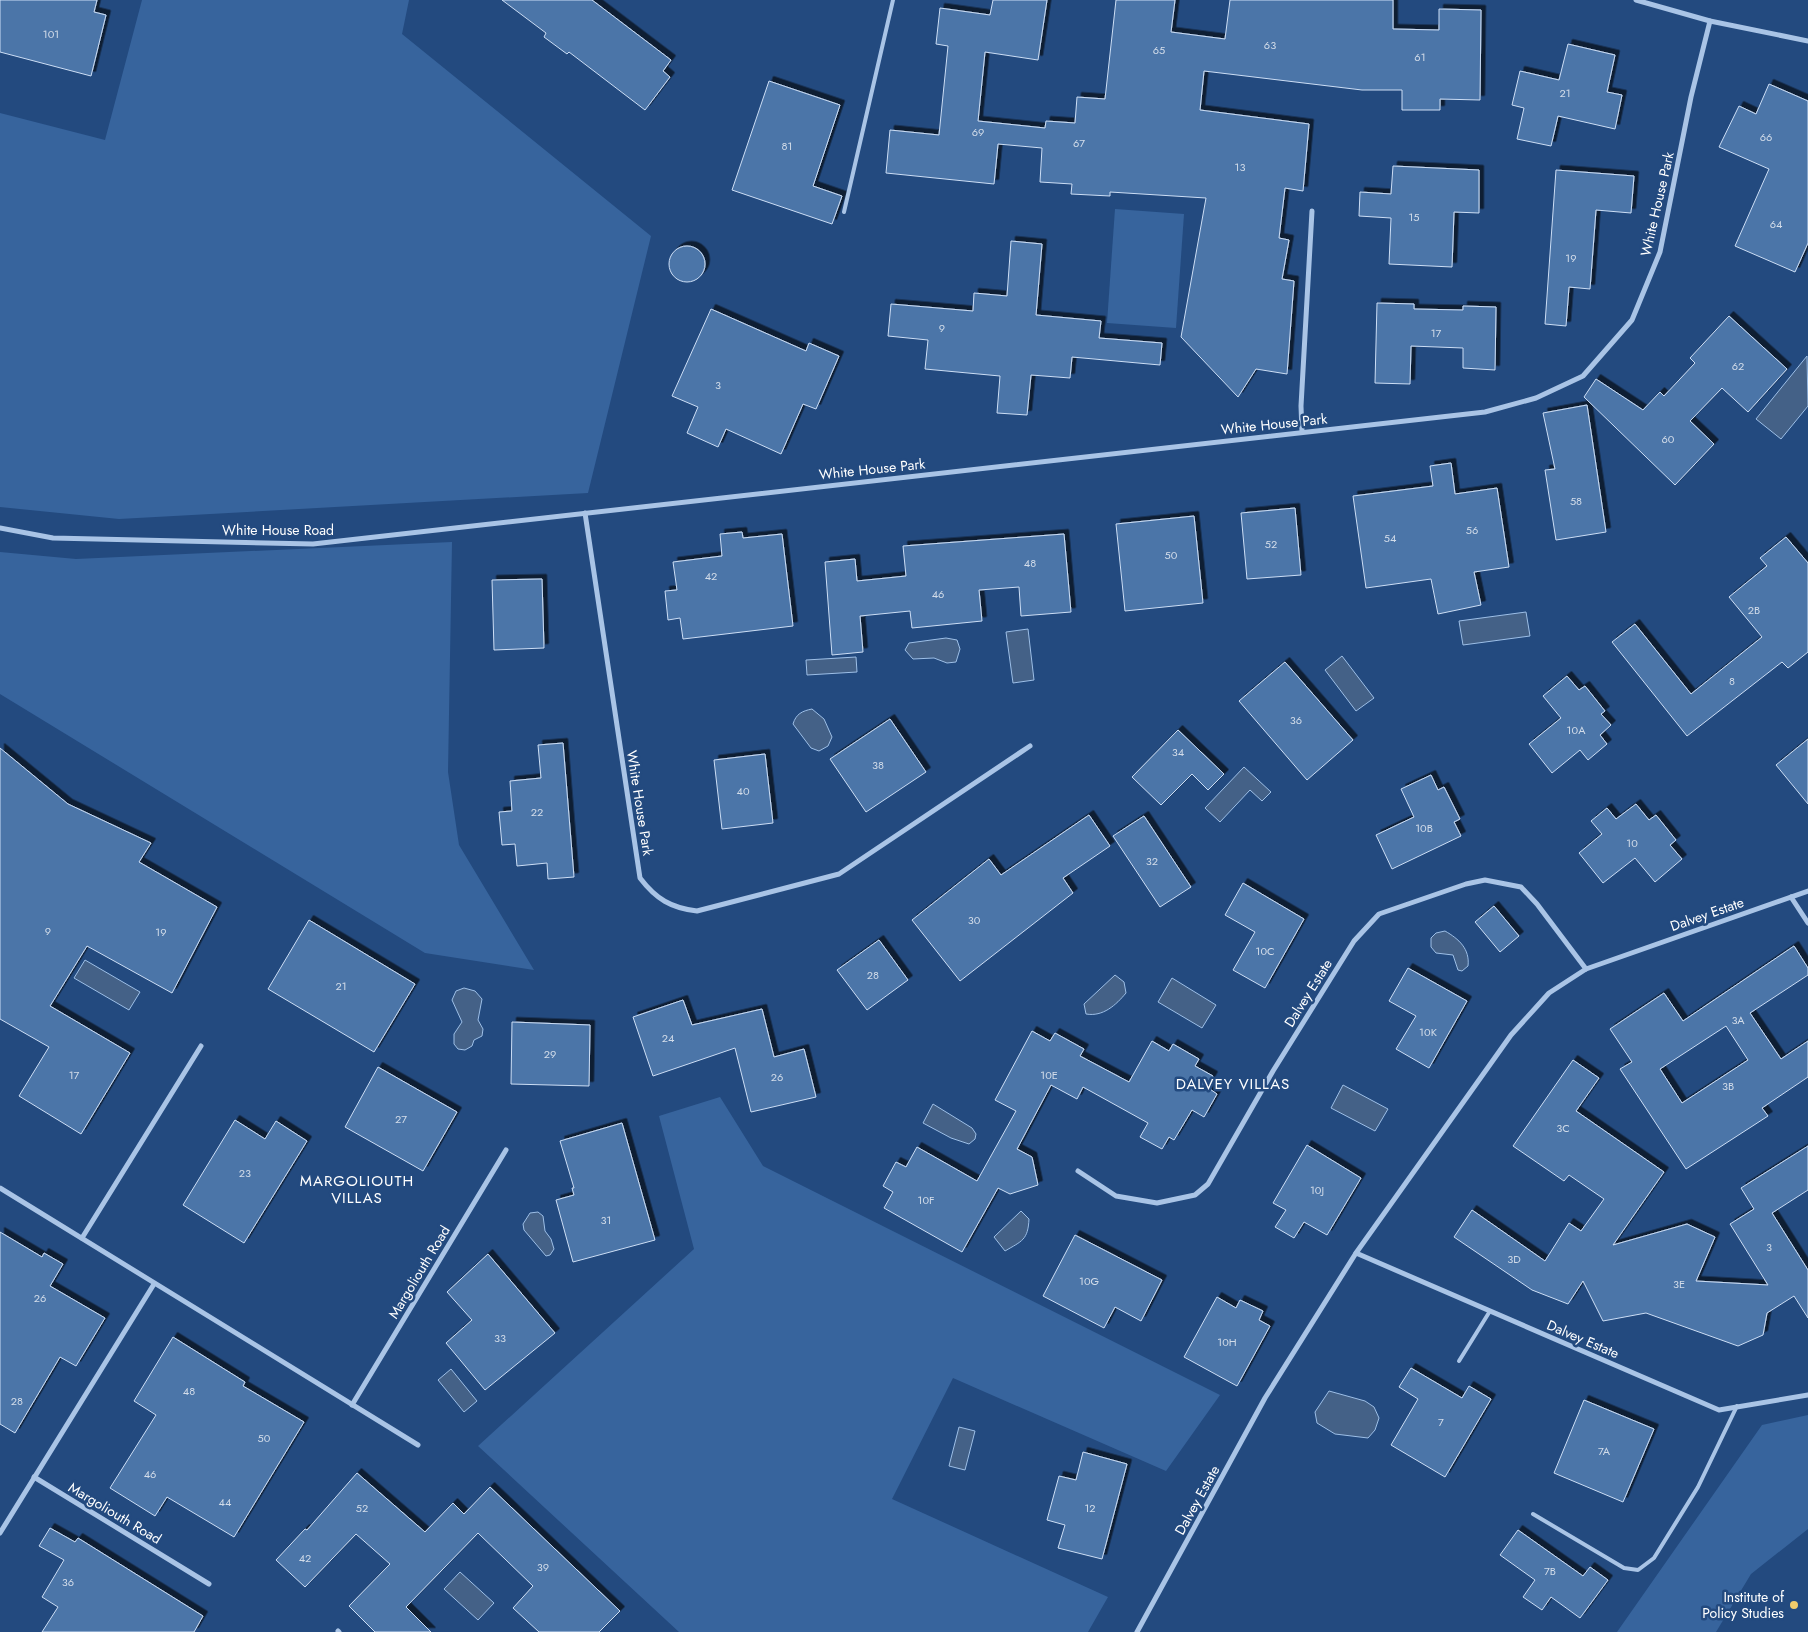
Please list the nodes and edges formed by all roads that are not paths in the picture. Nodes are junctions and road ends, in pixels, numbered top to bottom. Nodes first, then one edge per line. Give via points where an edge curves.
1 (894, 0) edge
2 (1636, 0) edge
3 (1660, 0) edge
4 (1656, 6) junction
5 (1710, 21) junction
6 (1808, 41) edge
7 (1312, 211) dead end
8 (844, 212) dead end
9 (1302, 432) junction
10 (585, 513) junction
11 (0, 528) edge
12 (1030, 746) dead end
13 (1808, 891) edge
14 (1791, 897) junction
15 (1808, 923) edge
16 (1586, 969) junction
17 (200, 1046) dead end
18 (506, 1150) dead end
19 (1078, 1171) dead end
20 (0, 1188) edge
21 (82, 1238) junction
22 (1356, 1253) junction
23 (154, 1284) junction
24 (1490, 1311) junction
25 (1459, 1361) dead end
26 (1808, 1394) edge
27 (352, 1405) junction
28 (1737, 1406) junction
29 (418, 1445) dead end
30 (34, 1477) junction
31 (1533, 1514) dead end
32 (0, 1533) edge
33 (209, 1584) dead end
34 (1138, 1632) edge

1 - 8 lane
2 - 4 street
3 - 4 street
4 - 5 street
5 - 6 street
5 - 9 street, White House Park via 1660,252 1632,320 1583,376 1536,398 1485,412
7 - 9 street
9 - 10 street, White House Park
10 - 11 street, White House Road via 313,544 53,538
10 - 12 street, White House Park via 640,878 664,902 680,909 697,911 839,874
13 - 14 street, Dalvey Estate
14 - 15 street
14 - 16 street, Dalvey Estate
16 - 19 street, Dalvey Estate via 1538,904 1521,887 1505,882 1485,880 1466,884 1379,914 1354,941 1272,1071 1208,1184 1195,1195 1157,1203 1116,1196
16 - 22 street, Dalvey Estate via 1549,993 1511,1035
17 - 21 street
18 - 27 street, Margoliouth Road
20 - 21 street
21 - 23 street
22 - 24 street, Dalvey Estate
22 - 34 street, Dalvey Estate via 1265,1398
23 - 27 street
23 - 30 street
24 - 25 lane
24 - 28 street, Dalvey Estate via 1719,1410
26 - 28 street, Dalvey Estate
27 - 29 street
28 - 31 lane via 1698,1487 1654,1558 1638,1570 1624,1568
30 - 32 street
30 - 33 street, Margoliouth Road

